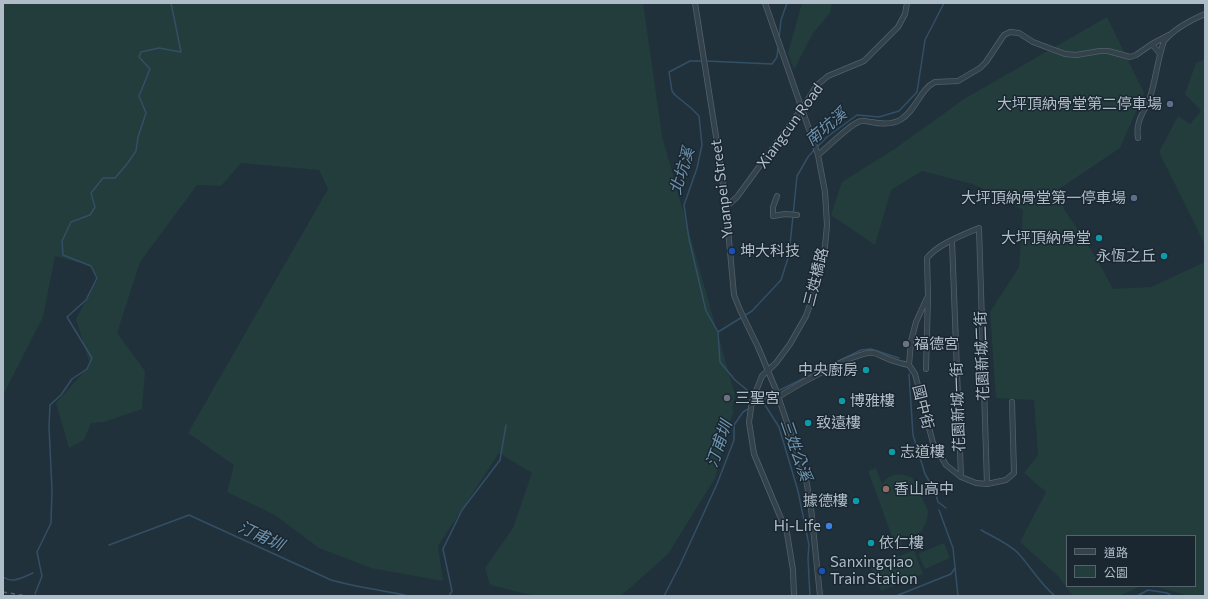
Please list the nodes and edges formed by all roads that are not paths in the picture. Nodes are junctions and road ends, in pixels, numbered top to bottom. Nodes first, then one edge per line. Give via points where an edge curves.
1 (695, 3) edge
2 (765, 3) edge
3 (907, 3) edge
4 (1205, 14) edge
5 (1169, 35) junction
6 (1152, 44) junction
7 (1160, 54) junction
8 (801, 108) junction
9 (1138, 138) dead end
10 (818, 155) junction
11 (777, 196) dead end
12 (726, 207) junction
13 (797, 215) dead end
14 (952, 241) junction
15 (928, 296) junction
16 (909, 365) junction
17 (767, 369) junction
18 (926, 369) dead end
19 (778, 397) junction
20 (1012, 402) dead end
21 (961, 477) junction
22 (987, 484) junction
23 (794, 596) edge
24 (820, 596) edge

1 - 12 street, Yuanpei Street
2 - 8 street
3 - 8 street, Xiangcun Road via 903,18 893,33 864,61 828,76 817,85
4 - 5 street via 1189,21
5 - 6 street
5 - 7 street
6 - 7 street
6 - 10 street via 1130,57 1108,51 1076,55 1066,54 1033,42 1019,33 1010,32 1004,36 980,68 958,81 935,82 927,88 908,115 893,123 861,121
7 - 9 street via 1151,94 1138,121
8 - 10 street, 三姓橋路
8 - 12 street, Xiangcun Road via 737,197
10 - 17 street, 三姓橋路 via 825,192 827,225 824,257 806,316 790,344 776,363
11 - 13 street via 773,216
12 - 17 street, Yuanpei Street via 734,295
14 - 15 street via 927,258
14 - 21 street, 花園新城一街
14 - 22 street, 花園新城二街 via 979,228
15 - 16 street via 916,322
15 - 18 street
16 - 19 street, 國中街 via 874,353 864,353 795,386
16 - 21 street, 國中街 via 915,374 932,443 946,465
17 - 19 street
17 - 23 street, 三姓橋路 via 752,401 749,422 754,454 787,533
19 - 24 street via 806,479
20 - 22 street, 國中街 via 1014,474 1006,480
21 - 22 street, 國中街

